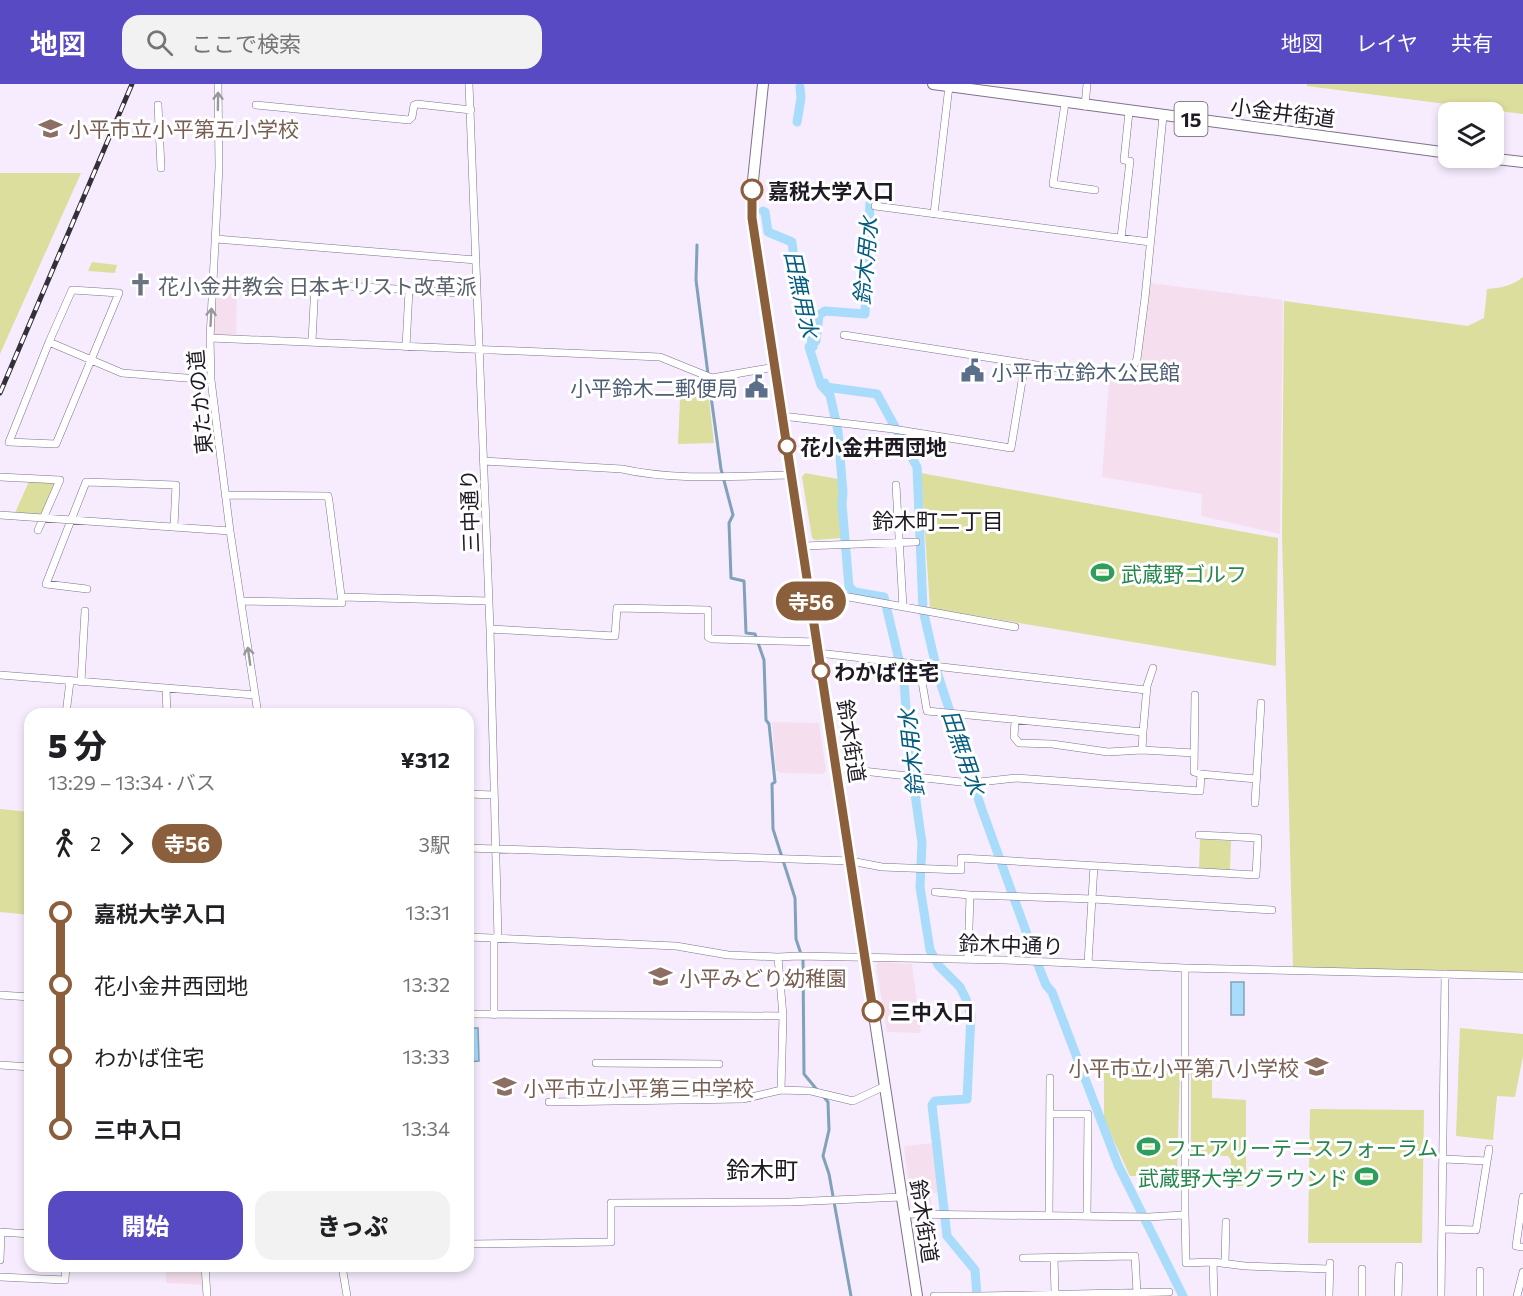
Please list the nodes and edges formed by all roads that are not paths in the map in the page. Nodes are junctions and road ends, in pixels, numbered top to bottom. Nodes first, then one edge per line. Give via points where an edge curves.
1 (218, 84) edge
2 (469, 84) edge
3 (763, 84) edge
4 (933, 84) edge
5 (1087, 84) edge
6 (949, 86) junction
7 (966, 86) edge
8 (1065, 103) junction
9 (158, 105) dead end
10 (256, 105) dead end
11 (1085, 106) junction
12 (471, 110) junction
13 (1129, 111) junction
14 (1163, 116) junction
15 (1438, 152) edge
16 (1504, 160) edge
17 (1523, 162) edge
18 (161, 168) dead end
19 (1095, 190) dead end
20 (875, 206) dead end
21 (934, 214) junction
22 (1121, 238) junction
23 (216, 239) junction
24 (1150, 242) junction
25 (476, 260) junction
26 (409, 290) junction
27 (477, 294) junction
28 (844, 335) dead end
29 (210, 338) junction
30 (312, 341) junction
31 (49, 342) junction
32 (406, 347) junction
33 (479, 349) junction
34 (93, 360) junction
35 (1025, 363) junction
36 (775, 367) junction
37 (211, 380) junction
38 (782, 416) junction
39 (483, 460) junction
40 (791, 475) junction
41 (0, 477) edge
42 (896, 485) dead end
43 (225, 495) junction
44 (0, 515) edge
45 (44, 518) junction
46 (73, 519) junction
47 (174, 526) junction
48 (39, 530) dead end
49 (230, 531) junction
50 (900, 542) junction
51 (916, 542) dead end
52 (803, 546) junction
53 (87, 589) dead end
54 (810, 590) junction
55 (342, 597) junction
56 (241, 601) junction
57 (489, 601) junction
58 (903, 607) junction
59 (85, 611) dead end
60 (1015, 627) dead end
61 (490, 629) junction
62 (818, 648) junction
63 (919, 664) junction
64 (1153, 668) dead end
65 (0, 675) edge
66 (70, 681) junction
67 (81, 682) junction
68 (166, 689) junction
69 (1146, 690) junction
70 (255, 695) junction
71 (1195, 695) dead end
72 (1260, 703) dead end
73 (67, 708) edge
74 (167, 708) edge
75 (257, 708) edge
76 (1015, 721) junction
77 (1143, 732) junction
78 (1142, 750) junction
79 (1194, 753) junction
80 (836, 768) junction
81 (1202, 774) junction
82 (1256, 779) junction
83 (474, 794) edge
84 (494, 795) junction
85 (1255, 802) dead end
86 (1198, 835) dead end
87 (474, 848) edge
88 (496, 849) junction
89 (851, 861) junction
90 (1094, 866) junction
91 (935, 892) dead end
92 (970, 895) junction
93 (1093, 899) junction
94 (1272, 910) dead end
95 (474, 937) edge
96 (496, 938) junction
97 (778, 957) junction
98 (865, 957) junction
99 (968, 959) junction
100 (1088, 963) junction
101 (1185, 968) junction
102 (1445, 974) junction
103 (1523, 976) edge
104 (0, 995) edge
105 (24, 997) edge
106 (474, 1014) edge
107 (494, 1015) junction
108 (783, 1016) junction
109 (596, 1063) dead end
110 (719, 1064) dead end
111 (0, 1065) edge
112 (24, 1067) edge
113 (1050, 1078) dead end
114 (885, 1086) junction
115 (781, 1090) junction
116 (549, 1102) dead end
117 (1050, 1114) junction
118 (1489, 1149) dead end
119 (1444, 1159) junction
120 (1487, 1161) junction
121 (901, 1197) junction
122 (1523, 1197) edge
123 (1185, 1212) junction
124 (904, 1214) junction
125 (1049, 1215) junction
126 (1087, 1216) junction
127 (1226, 1222) dead end
128 (1443, 1229) junction
129 (1, 1232) edge
130 (24, 1233) edge
131 (474, 1244) edge
132 (1523, 1247) edge
133 (1023, 1258) dead end
134 (1054, 1258) junction
135 (0, 1260) edge
136 (1213, 1262) junction
137 (1225, 1263) junction
138 (1399, 1266) dead end
139 (1362, 1269) dead end
140 (1480, 1271) dead end
141 (66, 1272) edge
142 (205, 1272) edge
143 (343, 1272) edge
144 (1523, 1272) edge
145 (0, 1278) edge
146 (1169, 1292) dead end
147 (1137, 1293) junction
148 (1055, 1294) junction
149 (207, 1296) edge
150 (347, 1296) edge
151 (917, 1296) edge
152 (934, 1296) edge
153 (973, 1296) edge
154 (979, 1296) edge
155 (1214, 1296) edge
156 (1329, 1296) edge
157 (1362, 1296) edge
158 (1398, 1296) edge
159 (1441, 1296) edge
160 (1480, 1296) edge
161 (1518, 1296) edge

23 -> 1 street, 東たかの道
2 - 12 street, 三中通り
3 - 36 main road, 鈴木街道 via 751,205
4 - 6 main road, 小金井街道 / 15
5 - 11 street
6 - 7 main road, 小金井街道 / 15
6 - 21 street
7 - 8 main road, 小金井街道 / 15
8 - 11 main road, 小金井街道 / 15
8 - 19 street via 1053,184
9 - 18 street
10 - 12 street via 409,120 417,104
11 - 13 main road, 小金井街道 / 15
12 - 25 street, 三中通り
13 - 14 main road, 小金井街道 / 15
13 - 22 street via 1124,160 1130,161
14 - 15 main road, 小金井街道 / 15
14 - 24 street
16 - 17 main road
20 - 21 street
21 - 22 street
22 - 24 street
23 - 25 street
29 -> 23 street, 東たかの道
24 - 35 street via 1137,359 1131,371 1107,376
25 - 27 street, 三中通り
26 - 27 street
26 - 30 street via 315,284
26 - 32 street
27 - 33 street, 三中通り
28 - 35 street
29 - 30 street
29 - 37 street, 東たかの道
30 - 32 street
31 - 34 street
31 - 34 street via 72,290 119,293
31 - 34 street via 9,442 56,444
32 - 33 street
33 - 36 street via 660,357 712,378
33 - 39 street, 三中通り
34 - 37 street via 122,373
35 - 38 street via 1011,448
36 - 38 main road, 鈴木街道
37 - 43 street, 東たかの道
38 - 40 main road, 鈴木街道
39 - 40 street via 643,473
39 - 57 street, 三中通り
40 - 52 main road, 鈴木街道
41 - 45 street via 60,480
42 - 50 street
43 - 49 street, 東たかの道
43 - 55 street via 328,496
44 - 45 street
45 - 46 street
45 - 48 street
46 - 47 street
46 - 47 street via 86,482 176,486
46 - 53 street via 46,584
47 - 49 street
49 - 56 street, 東たかの道
50 - 51 street
50 - 52 street
50 - 58 street
52 - 54 main road, 鈴木街道
54 - 58 street
54 - 62 main road, 鈴木街道
55 - 56 street via 342,603
55 - 57 street
70 -> 56 street, 東たかの道
57 - 61 street, 三中通り
58 - 60 street
59 - 67 street
61 - 62 street via 615,636 617,608 708,610 708,637 712,639
61 - 84 street, 三中通り
62 - 63 street
62 - 80 main road, 鈴木街道
63 - 69 street
63 - 76 street via 927,711
64 - 69 street
65 - 66 street
66 - 67 street
66 - 73 street
67 - 68 street
68 - 70 street
68 - 74 street
69 - 77 street
70 - 75 street, 東たかの道
71 - 79 street
72 - 82 street
76 - 77 street
76 - 78 street via 1014,737 1019,743 1108,752
77 - 78 street
78 - 79 street
79 - 81 street via 1194,772
80 - 81 street via 973,782 1016,778 1200,791
80 - 89 main road, 鈴木街道
81 - 82 street
82 - 85 street
83 - 84 street
84 - 88 street, 三中通り
86 - 90 street via 1258,838 1256,875
87 - 88 street
88 - 89 street
88 - 96 street, 三中通り
89 - 90 street via 882,867 961,870 962,858
89 - 98 main road, 鈴木街道
90 - 93 street
91 - 92 street
92 - 93 street
92 - 99 street
93 - 94 street
93 - 100 street
95 - 96 street, 鈴木中通り
96 - 97 street, 鈴木中通り via 676,946 728,956
96 - 107 street, 三中通り
97 - 98 street, 鈴木中通り
97 - 108 street
98 - 99 street, 鈴木中通り
98 - 114 main road, 鈴木街道
99 - 100 street, 鈴木中通り
100 - 101 street, 鈴木中通り
101 - 102 street, 鈴木中通り
101 - 123 street
102 - 103 street, 鈴木中通り
102 - 119 street
104 - 105 street
106 - 107 street
107 - 108 street
108 - 115 street
109 - 110 street
111 - 112 street
113 - 117 street
114 - 115 street via 853,1101 812,1091
114 - 121 main road, 鈴木街道
115 - 116 street via 743,1099
117 - 125 street
117 - 126 street via 1088,1114
118 - 120 street
119 - 120 street
119 - 128 street
120 - 128 street via 1476,1230
121 - 124 main road, 鈴木街道
121 - 131 street via 611,1203 612,1242
122 - 132 street via 1516,1246
123 - 126 street via 1180,1216
123 - 136 street via 1186,1263
124 - 125 street
124 - 151 main road, 鈴木街道
125 - 126 street
127 - 137 street
128 - 159 street
129 - 130 street
129 - 135 street
133 - 134 street
134 - 147 street via 1135,1256
134 - 148 street
136 - 137 street
136 - 155 street
137 - 156 street via 1329,1266
138 - 158 street
139 - 157 street
140 - 160 street
141 - 145 street via 65,1280
142 - 149 street
143 - 150 street
144 - 161 street
146 - 147 street
147 - 148 street
148 - 154 street
152 - 153 street
153 - 154 street

